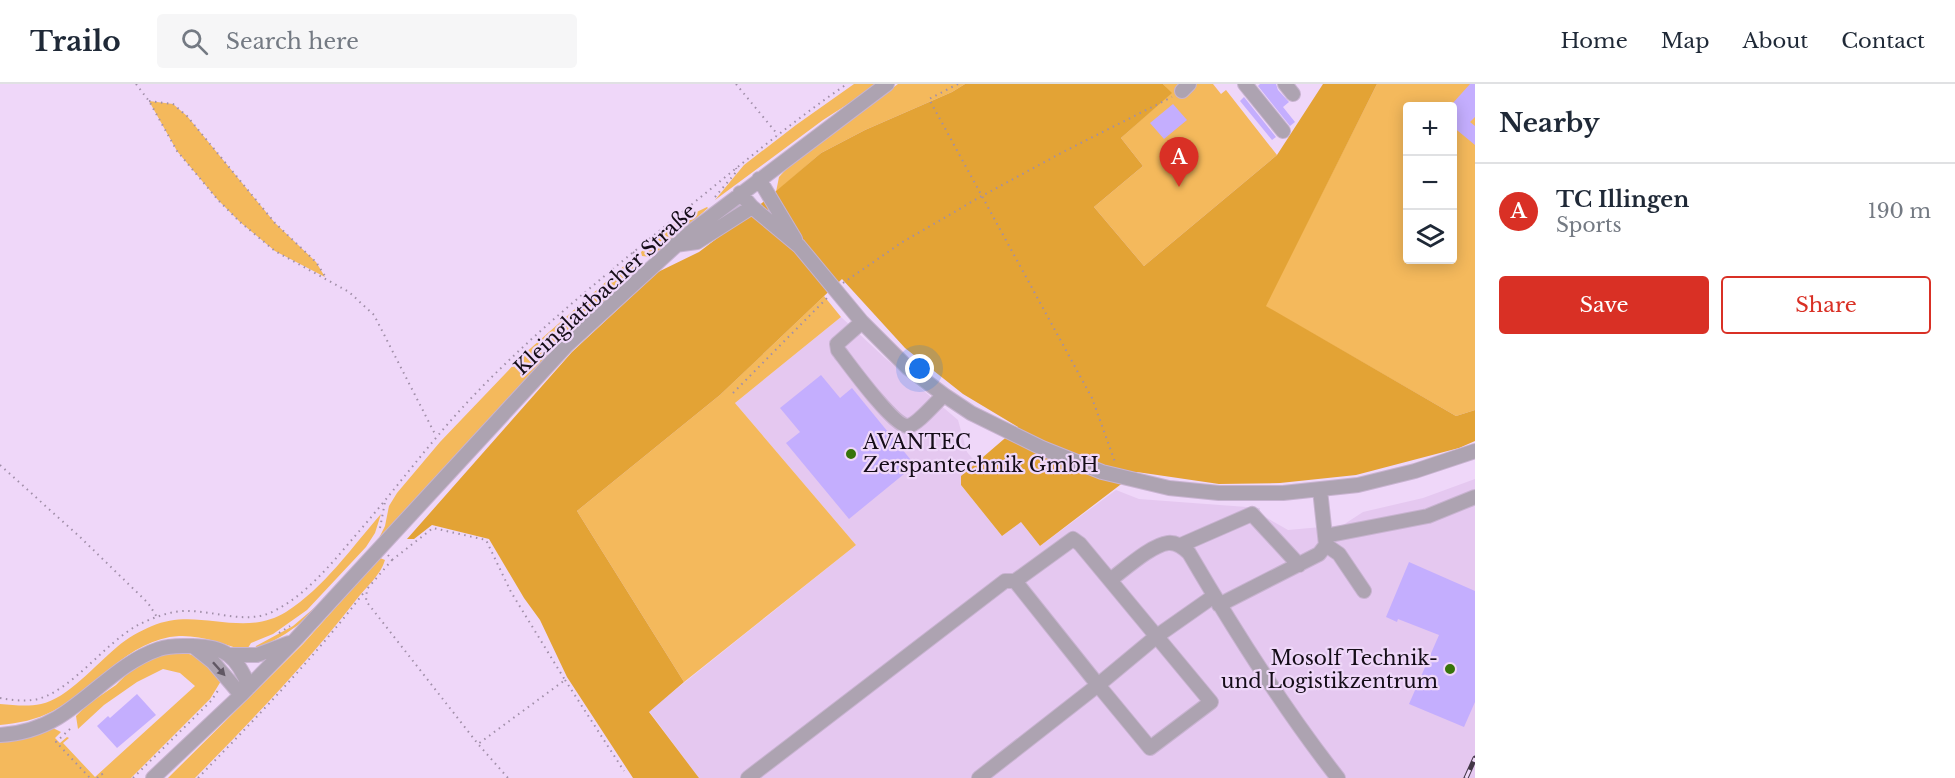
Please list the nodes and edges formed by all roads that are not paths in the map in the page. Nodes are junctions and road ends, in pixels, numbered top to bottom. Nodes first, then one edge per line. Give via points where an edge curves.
1 (887, 84) edge
2 (1245, 84) edge
3 (1283, 131) dead end
4 (759, 179) junction
5 (740, 194) junction
6 (752, 207) junction
7 (675, 245) junction
8 (799, 246) junction
9 (862, 322) junction
10 (944, 395) junction
11 (1475, 451) edge
12 (1320, 490) junction
13 (1475, 497) edge
14 (1326, 541) junction
15 (1181, 545) junction
16 (1299, 565) junction
17 (1110, 580) junction
18 (1015, 581) junction
19 (1364, 591) dead end
20 (1217, 601) junction
21 (1157, 636) junction
22 (296, 639) junction
23 (193, 646) junction
24 (229, 655) junction
25 (1098, 685) junction
26 (245, 691) junction
27 (0, 735) edge
28 (153, 778) edge
29 (748, 778) edge
30 (980, 778) edge
31 (1338, 778) edge

1 - 4 street, Kleinglattbacher Straße
2 - 3 street
4 - 5 street, Kleinglattbacher Straße
4 - 8 street
5 - 6 street
5 - 7 street, Kleinglattbacher Straße
6 - 7 street via 697,242
6 - 8 street
7 - 22 street, Kleinglattbacher Straße via 567,345
8 - 9 street
9 - 10 street via 908,368
9 - 10 street via 837,344 838,350 900,424 908,426 915,422
10 - 12 street via 1041,448 1121,477 1169,488 1220,493
11 - 12 street via 1403,474
12 - 14 street
13 - 14 street via 1428,516
14 - 16 street via 1319,554
14 - 19 street
15 - 16 street via 1252,514
15 - 17 street via 1168,542
15 - 20 street
16 - 20 street
17 - 18 street via 1073,539
17 - 21 street
18 - 25 street
18 - 29 street via 1005,581
20 - 21 street
20 - 31 street via 1268,681
21 - 25 street
21 - 25 street via 1211,702 1150,748
22 - 24 street via 257,655
22 - 26 street, Kleinglattbacher Straße
23 - 24 street via 211,646
23 -> 26 street
23 - 27 street via 159,649 127,666 47,724
24 - 26 street via 241,669
25 - 30 street
26 - 28 street, Kleinglattbacher Straße

